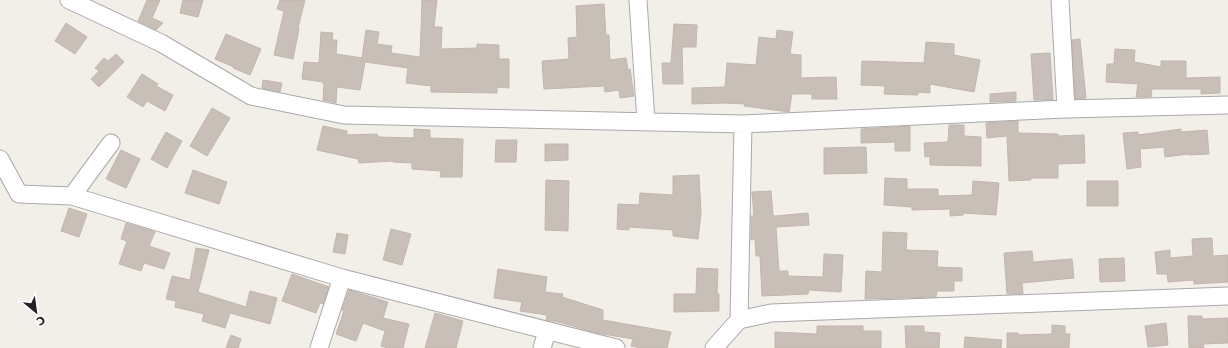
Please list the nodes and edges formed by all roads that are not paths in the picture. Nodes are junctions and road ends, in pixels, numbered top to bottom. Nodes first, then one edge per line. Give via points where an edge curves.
1 (69, 0) edge
2 (638, 0) edge
3 (1060, 0) edge
4 (1228, 105) edge
5 (1066, 109) junction
6 (646, 122) junction
7 (743, 124) junction
8 (111, 143) dead end
9 (0, 159) edge
10 (72, 196) junction
11 (342, 278) junction
12 (1228, 296) edge
13 (740, 320) junction
14 (547, 330) junction
15 (319, 348) edge
16 (542, 348) edge
17 (616, 348) edge
18 (714, 348) edge

1 - 6 street via 161,43 251,96 344,115
2 - 6 street
3 - 5 street
4 - 5 street
5 - 7 street
6 - 7 street
7 - 13 street
8 - 10 street
9 - 10 street via 20,194
10 - 11 street
11 - 14 street
11 - 15 street
12 - 13 street via 771,313
13 - 18 street
14 - 16 street
14 - 17 street

